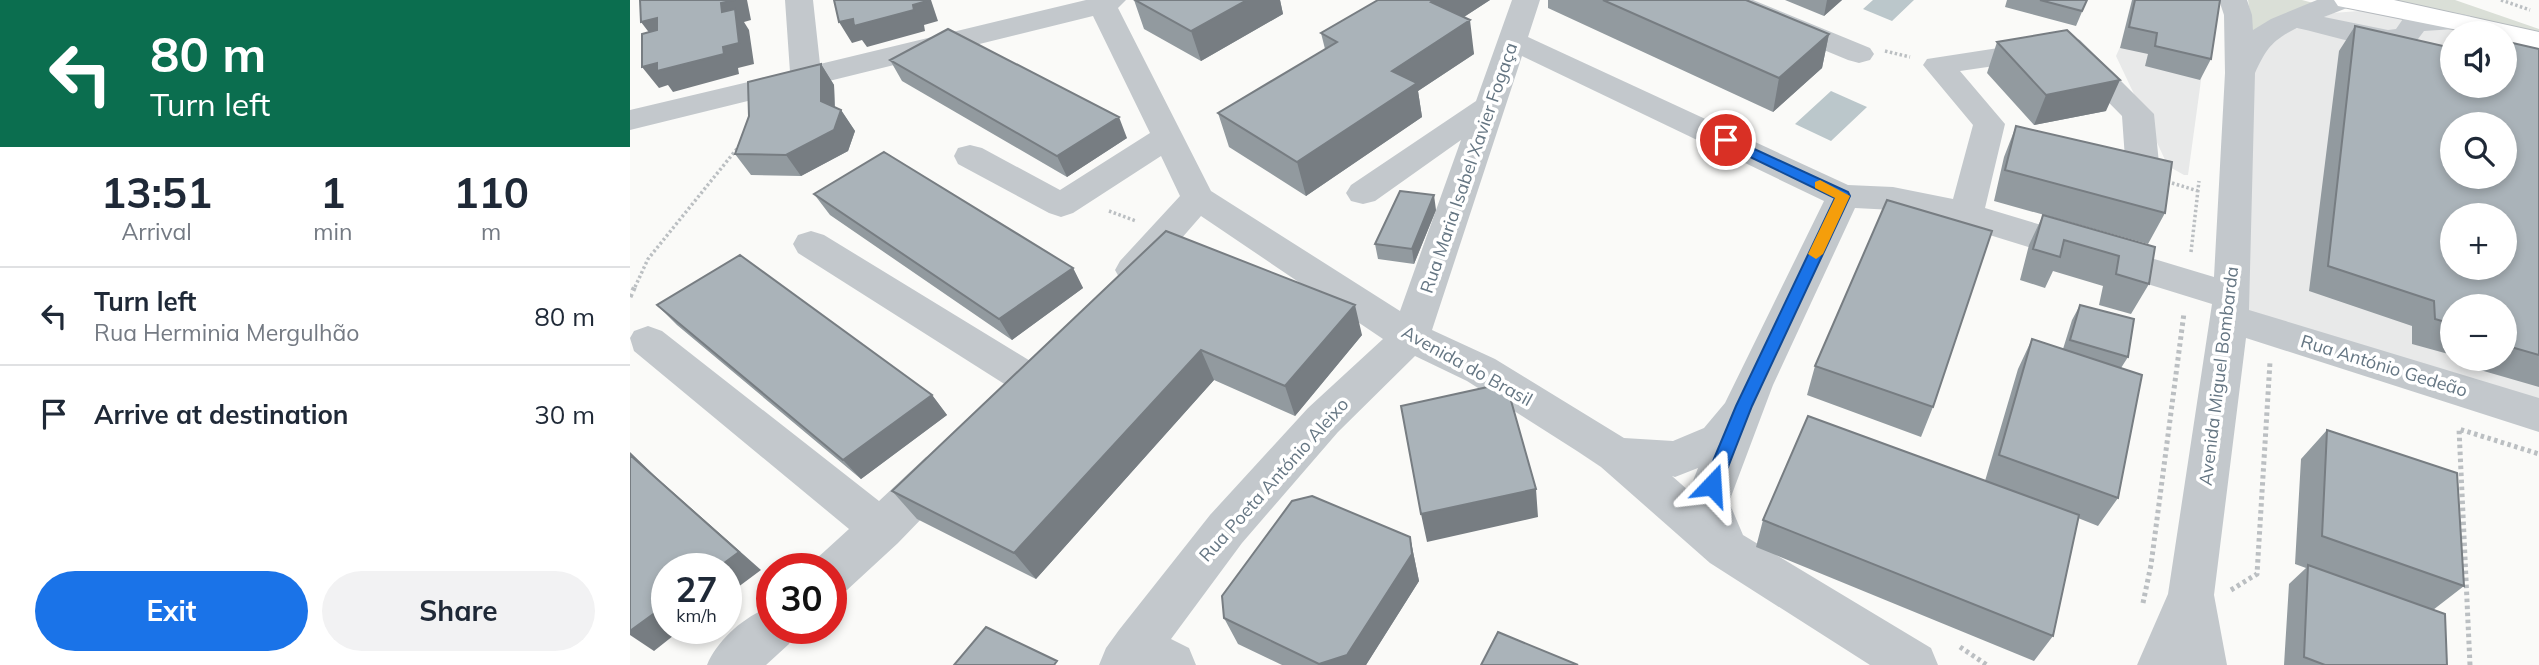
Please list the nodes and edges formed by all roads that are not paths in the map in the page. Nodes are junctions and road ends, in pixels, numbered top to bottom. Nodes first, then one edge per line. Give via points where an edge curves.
1 (799, 0) edge
2 (1526, 0) edge
3 (1728, 0) edge
4 (2233, 0) edge
5 (2346, 0) edge
6 (2358, 0) edge
7 (1105, 2) edge
8 (2466, 11) edge
9 (2427, 15) junction
10 (2294, 19) junction
11 (2539, 23) edge
12 (1513, 41) junction
13 (2539, 41) edge
14 (1859, 54) road end
15 (2240, 73) junction
16 (806, 77) junction
17 (1491, 105) junction
18 (630, 120) edge
19 (1168, 136) junction
20 (971, 156) dead end
21 (2143, 173) edge
22 (1363, 193) dead end
23 (1843, 196) junction
24 (1198, 198) junction
25 (1966, 215) junction
26 (811, 244) dead end
27 (1113, 292) edge
28 (2230, 307) junction
29 (1410, 337) junction
30 (648, 341) dead end
31 (1059, 351) edge
32 (1031, 380) junction
33 (1744, 406) junction
34 (1003, 408) edge
35 (2539, 415) edge
36 (966, 445) edge
37 (1616, 455) junction
38 (882, 529) junction
39 (1726, 549) junction
40 (847, 561) edge
41 (2209, 593) junction
42 (756, 643) edge
43 (1144, 659) edge
44 (732, 665) edge
45 (1914, 665) edge
46 (2161, 665) edge
47 (2203, 665) edge

1 - 16 street
2 - 12 street, Rua Maria Isabel Xavier Fogaça
3 - 14 street
4 - 15 street, Avenida Miguel Bombarda via 2238,15
5 - 6 main road
5 - 9 main road
5 - 10 street
7 - 16 street
7 - 19 street
8 - 9 main road
8 - 10 street via 2415,22 2405,37 2388,39
8 - 11 main road
8 - 13 main road
9 - 10 street via 2358,11
10 - 15 street via 2253,47
12 - 17 street, Rua Maria Isabel Xavier Fogaça
12 - 23 street
15 - 28 street, Avenida Miguel Bombarda
16 - 18 street
17 - 22 street
17 - 29 street, Rua Maria Isabel Xavier Fogaça
19 - 20 street via 1061,205
19 - 24 street
21 - 25 street via 2138,114 2070,46 1938,65 1989,124
23 - 25 street, Rua António Gedeão via 1907,199
23 - 33 street
24 - 27 street
24 - 29 street, Avenida do Brasil
25 - 28 street, Rua António Gedeão via 2188,283
26 - 32 street
28 - 35 street, Rua António Gedeão via 2272,331
28 - 41 street, Avenida Miguel Bombarda
29 - 37 street, Avenida do Brasil via 1481,370
29 - 43 street, Rua Poeta António Aleixo via 1323,421 1226,529
30 - 38 street
31 - 32 street
32 - 34 street
33 - 37 street via 1718,440 1675,459
33 - 39 street via 1707,502
36 - 38 street
37 - 39 street, Avenida do Brasil
38 - 40 street
39 - 45 street, Avenida do Brasil
41 - 46 street, Avenida Miguel Bombarda
41 - 47 street, Avenida Miguel Bombarda
42 - 44 street

